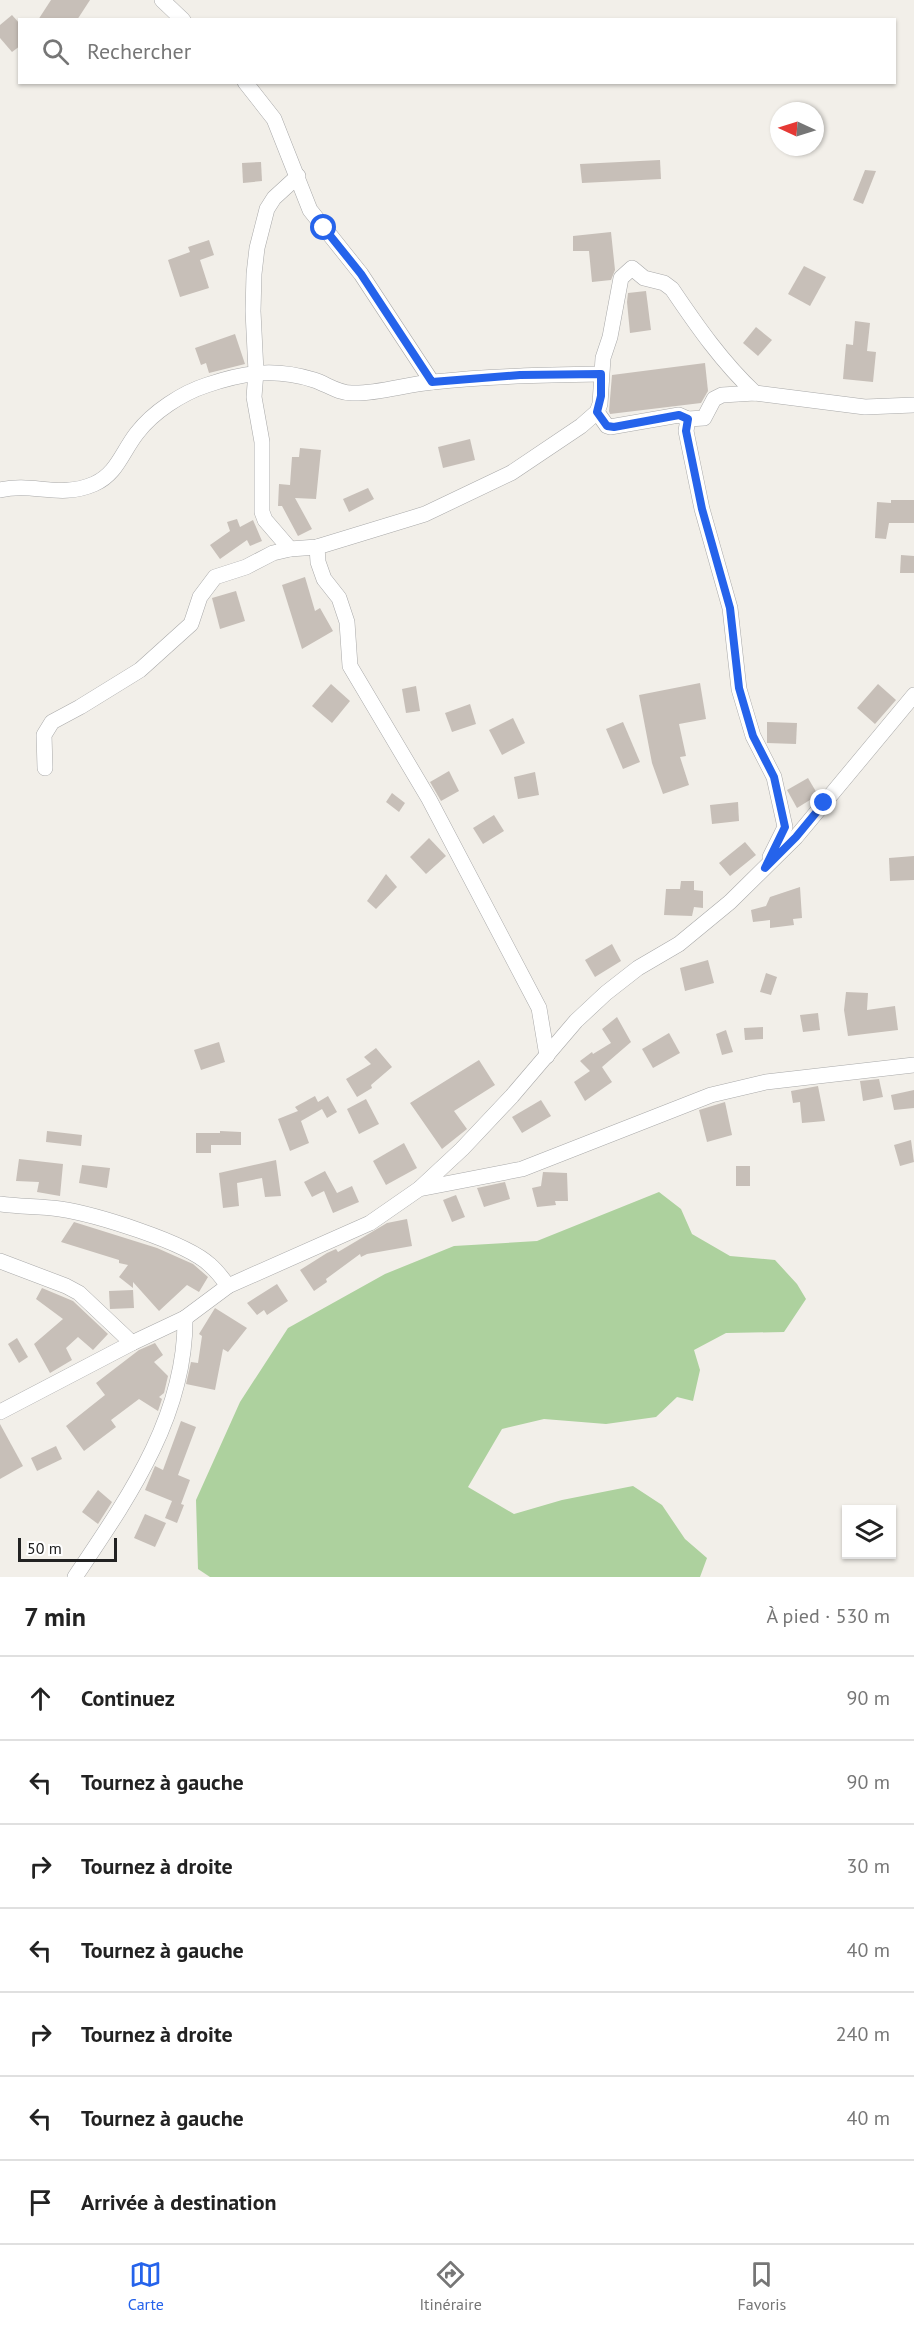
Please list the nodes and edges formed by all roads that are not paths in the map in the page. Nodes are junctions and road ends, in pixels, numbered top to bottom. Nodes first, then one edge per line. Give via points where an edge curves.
1 (162, 0) edge
2 (181, 18) edge
3 (247, 84) edge
4 (298, 176) junction
5 (256, 372) junction
6 (601, 374) junction
7 (432, 382) junction
8 (754, 393) junction
9 (914, 405) edge
10 (597, 412) junction
11 (688, 419) junction
12 (0, 490) edge
13 (317, 547) junction
14 (290, 549) junction
15 (914, 695) edge
16 (45, 768) dead end
17 (765, 868) junction
18 (547, 1056) junction
19 (914, 1065) edge
20 (419, 1189) junction
21 (1, 1208) edge
22 (0, 1261) edge
23 (228, 1286) junction
24 (185, 1318) junction
25 (132, 1343) junction
26 (0, 1412) edge
27 (75, 1577) edge

1 - 2 street
3 - 4 street via 274,119
4 - 5 street via 267,209 257,248 253,311
4 - 7 street via 310,210 361,274
5 - 7 street via 296,376 350,394
5 - 12 street via 205,385 172,402 146,421 115,468 95,483 58,492 29,487
5 - 14 street via 254,405 262,442 262,512
6 - 7 street
6 - 8 street via 621,278 632,268 672,290 707,340
6 - 10 street
8 - 9 street via 865,407
8 - 11 street via 722,394 714,399 704,418
10 - 11 street via 610,427 679,415
10 - 13 street via 497,481 410,520
11 - 17 street via 686,431 702,509 730,608 739,688 753,736 774,777 785,827
13 - 14 street
13 - 18 street via 324,579 339,598 347,622 350,666 429,799 539,1008
14 - 16 street via 215,577 200,597 191,624 140,669 52,722 44,735
15 - 17 street via 796,837
17 - 18 street via 679,944 606,993
18 - 20 street via 481,1130
19 - 20 street via 737,1088 522,1169
20 - 23 street via 370,1223
21 - 23 street via 61,1209 108,1220 194,1254
22 - 25 street via 79,1293
23 - 24 street
24 - 25 street
24 - 27 street via 180,1376 153,1452
25 - 26 street

